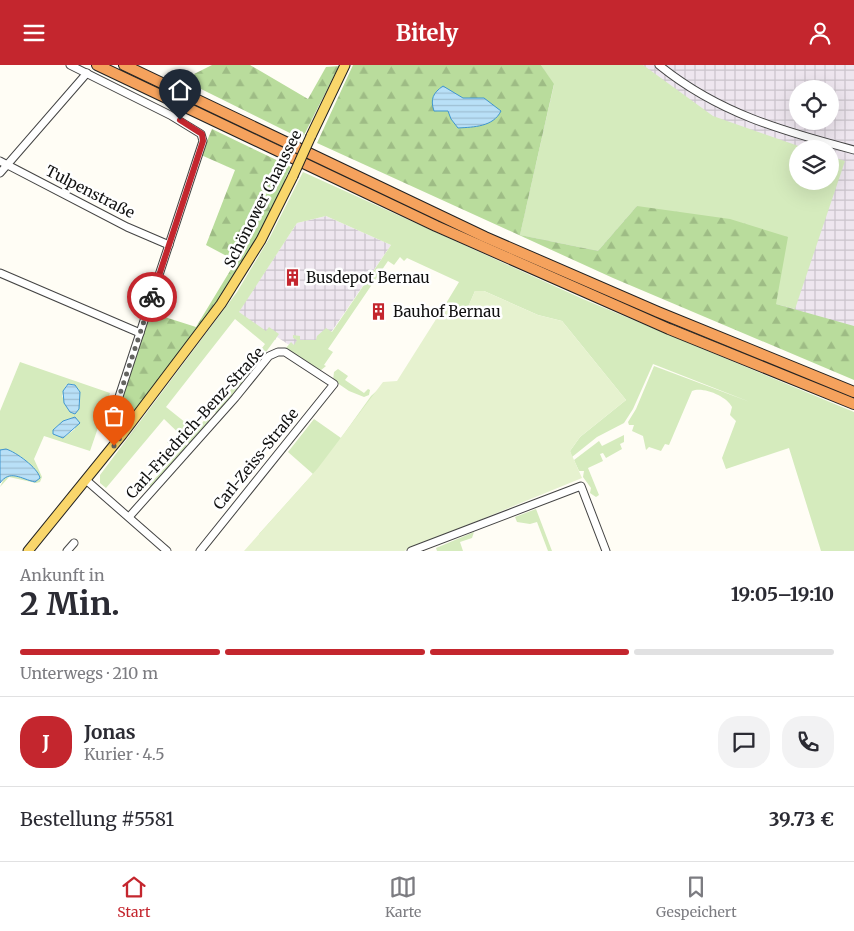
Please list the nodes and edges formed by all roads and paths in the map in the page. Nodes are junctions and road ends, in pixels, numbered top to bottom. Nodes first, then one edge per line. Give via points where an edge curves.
1 (70, 65) edge
2 (97, 65) edge
3 (124, 65) edge
4 (344, 65) edge
5 (659, 65) edge
6 (87, 73) junction
7 (854, 150) edge
8 (3, 163) edge
9 (0, 173) edge
10 (169, 245) junction
11 (0, 273) edge
12 (140, 333) junction
13 (334, 384) joint
14 (854, 392) edge
15 (854, 404) edge
16 (122, 435) junction
17 (86, 480) junction
18 (128, 517) junction
19 (74, 543) dead end
20 (28, 551) edge
21 (67, 551) edge
22 (167, 551) edge
23 (200, 551) edge
24 (411, 551) edge
25 (606, 551) edge

1 - 6 street
2 - 15 highway via 436,226 669,329
3 - 14 highway via 485,237
4 - 16 main road, Schönower Chaussee, bridge via 261,240 237,281
5 - 7 street via 702,95 740,115 784,132
6 - 8 street via 52,115
6 - 10 street via 202,134 203,141
8 - 9 street
8 - 10 street, Tulpenstraße
10 - 12 street
11 - 12 street
12 - 16 street via 112,418 112,425
13 - 18 street, Carl-Friedrich-Benz-Straße via 293,356 278,352 269,356
13 - 23 street, Carl-Zeiss-Straße
16 - 17 main road, Schönower Chaussee
17 - 18 street
17 - 20 main road, Schönower Chaussee
18 - 22 street
19 - 21 street
24 - 25 street via 581,486

